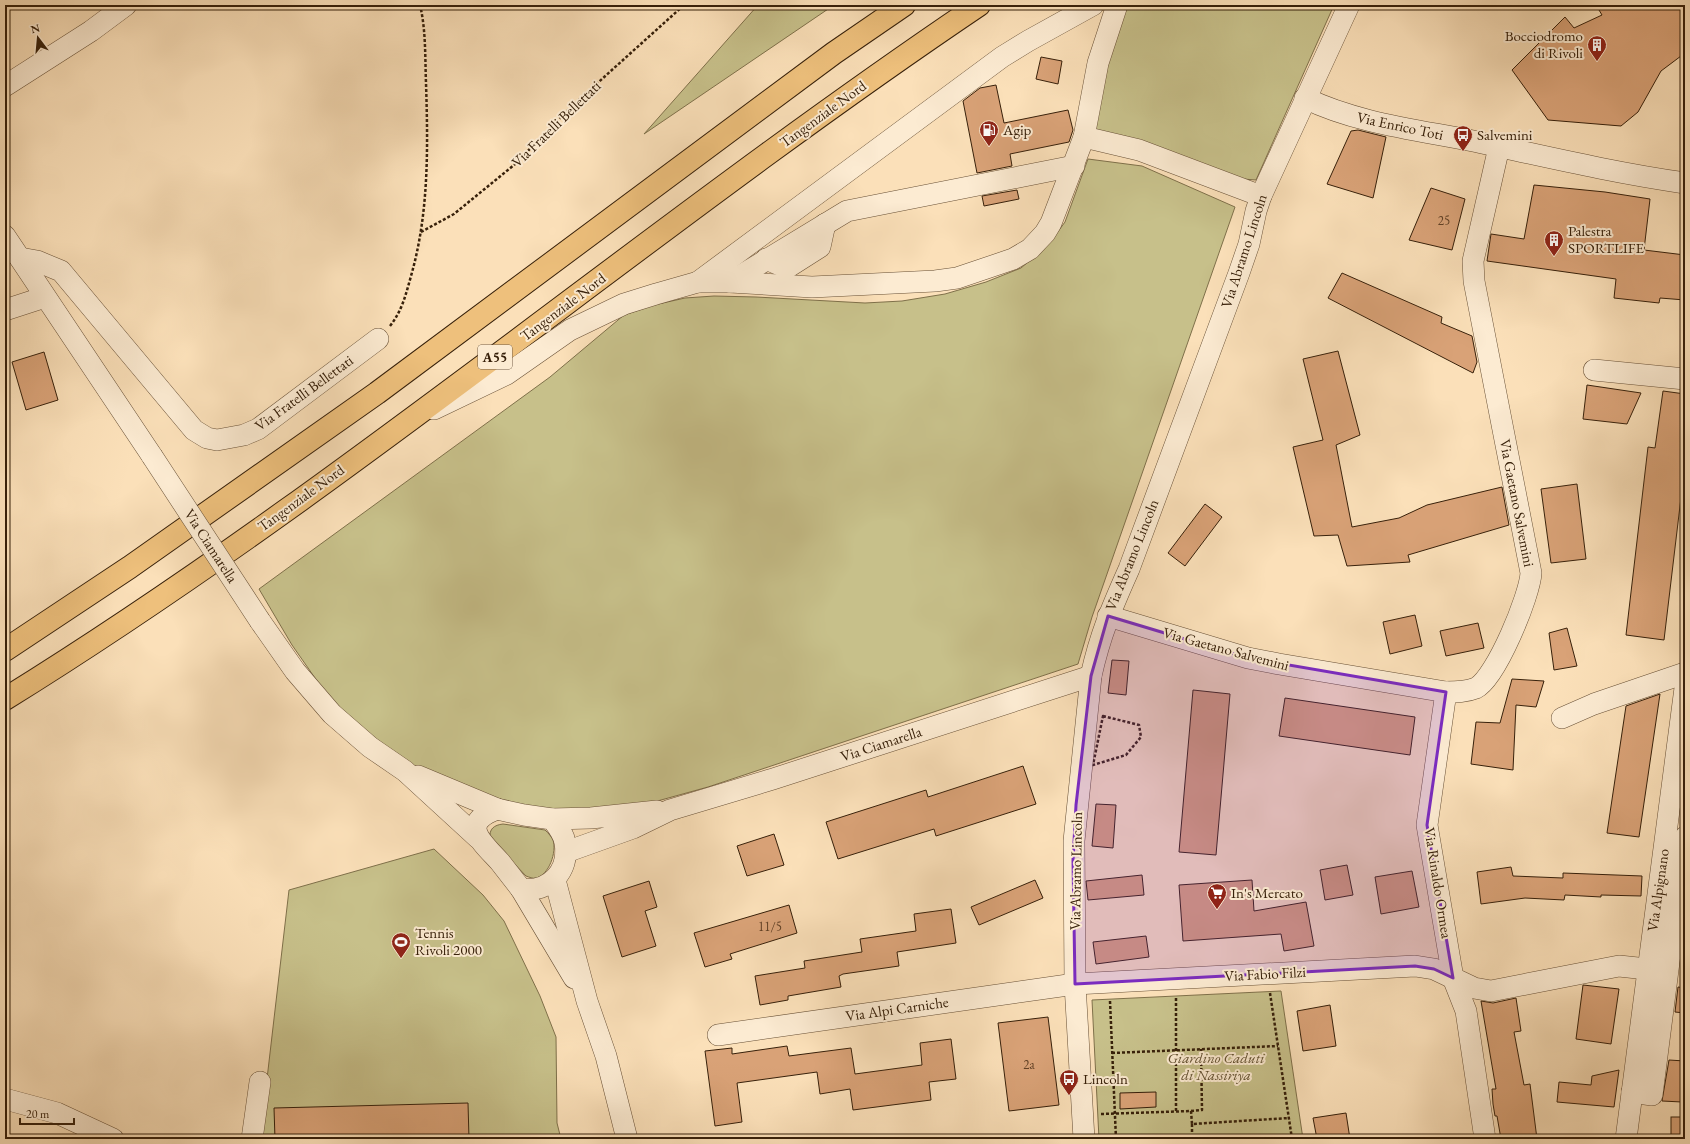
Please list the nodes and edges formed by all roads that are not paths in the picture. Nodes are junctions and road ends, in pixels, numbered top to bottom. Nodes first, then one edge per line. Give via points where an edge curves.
1 (126, 5) edge
2 (904, 5) edge
3 (978, 5) edge
4 (1093, 5) edge
5 (1118, 5) edge
6 (1349, 5) edge
7 (5, 86) edge
8 (1305, 98) junction
9 (1084, 137) junction
10 (1499, 147) junction
11 (1074, 166) junction
12 (1685, 183) edge
13 (1261, 196) junction
14 (5, 236) edge
15 (20, 258) junction
16 (698, 282) junction
17 (730, 282) junction
18 (45, 297) junction
19 (5, 310) edge
20 (378, 339) road end
21 (1594, 370) dead end
22 (1685, 379) edge
23 (414, 418) junction
24 (1108, 616) junction
25 (5, 650) edge
26 (1685, 673) edge
27 (1091, 676) junction
28 (1685, 688) edge
29 (1446, 692) junction
30 (5, 699) edge
31 (1562, 718) dead end
32 (406, 771) junction
33 (497, 809) junction
34 (670, 810) junction
35 (552, 819) junction
36 (1685, 837) edge
37 (478, 838) junction
38 (566, 852) junction
39 (555, 880) junction
40 (522, 889) junction
41 (1647, 969) junction
42 (1453, 978) junction
43 (1075, 984) junction
44 (587, 1001) junction
45 (718, 1035) dead end
46 (260, 1082) dead end
47 (1632, 1092) junction
48 (5, 1099) edge
49 (100, 1137) edge
50 (252, 1139) edge
51 (627, 1139) edge
52 (1084, 1139) edge
53 (1485, 1139) edge
54 (1626, 1139) edge

1 - 7 street
2 - 25 highway, A55 via 834,53 370,398 130,567
3 - 23 highway, Tangenziale Nord / A55 via 787,140
4 - 16 street via 1002,57
5 - 9 street via 1098,63
6 - 8 street, Via Abramo Lincoln
8 - 10 street, Via Enrico Toti via 1336,111
8 - 13 street, Via Abramo Lincoln
9 - 11 street
9 - 13 street via 1139,150
10 - 12 street, Via Enrico Toti via 1622,173
10 - 29 street, Via Gaetano Salvemini via 1473,261 1474,281 1531,581 1506,644 1486,679 1476,687 1463,692
11 - 17 street via 847,211
11 - 17 street via 1045,233 1030,249 1013,259 981,271 935,281 814,286
13 - 24 street, Via Abramo Lincoln via 1239,273 1129,569
14 - 15 street, Via Ciamarella
15 - 18 street, Via Ciamarella
15 - 20 street, Via Fratelli Bellettati via 37,261 61,271 194,430 207,438 233,438 258,429
16 - 17 street
16 - 23 street via 624,304 596,316 560,336 507,374
18 - 19 street
18 - 32 street, Via Ciamarella, bridge via 295,671 332,714 370,747
21 - 22 street
23 - 30 highway, Tangenziale Nord / A55 via 157,601
24 - 27 street, Via Abramo Lincoln
24 - 29 street, Via Gaetano Salvemini via 1248,658
26 - 31 street
27 - 34 street, Via Ciamarella
27 - 43 street, Via Abramo Lincoln via 1074,841
28 - 41 street, Via Alpignano
29 - 42 street, Via Rinaldo Ormea via 1427,825
32 - 33 street, Via Ciamarella
32 - 37 street, Via Ciamarella
33 - 35 street
33 - 37 street via 486,813 479,820 476,829
34 - 35 street, Via Ciamarella
34 - 38 street, Via Ciamarella via 633,828
35 - 38 street via 561,830
36 - 47 street, Via Alpignano via 1652,1095
37 - 40 street
38 - 39 street via 563,867
39 - 40 street via 533,891
39 - 44 street
40 - 44 street
41 - 42 street, Via Fabio Filzi via 1619,966 1491,991 1474,988
41 - 47 street, Via Alpignano
42 - 43 street, Via Fabio Filzi via 1434,969 1415,966
42 - 53 street via 1466,1011
43 - 45 street, Via Alpi Carniche
43 - 52 street, Via Abramo Lincoln
44 - 51 street via 606,1056
46 - 50 street
47 - 54 street, Via Alpignano
48 - 49 street via 58,1113

